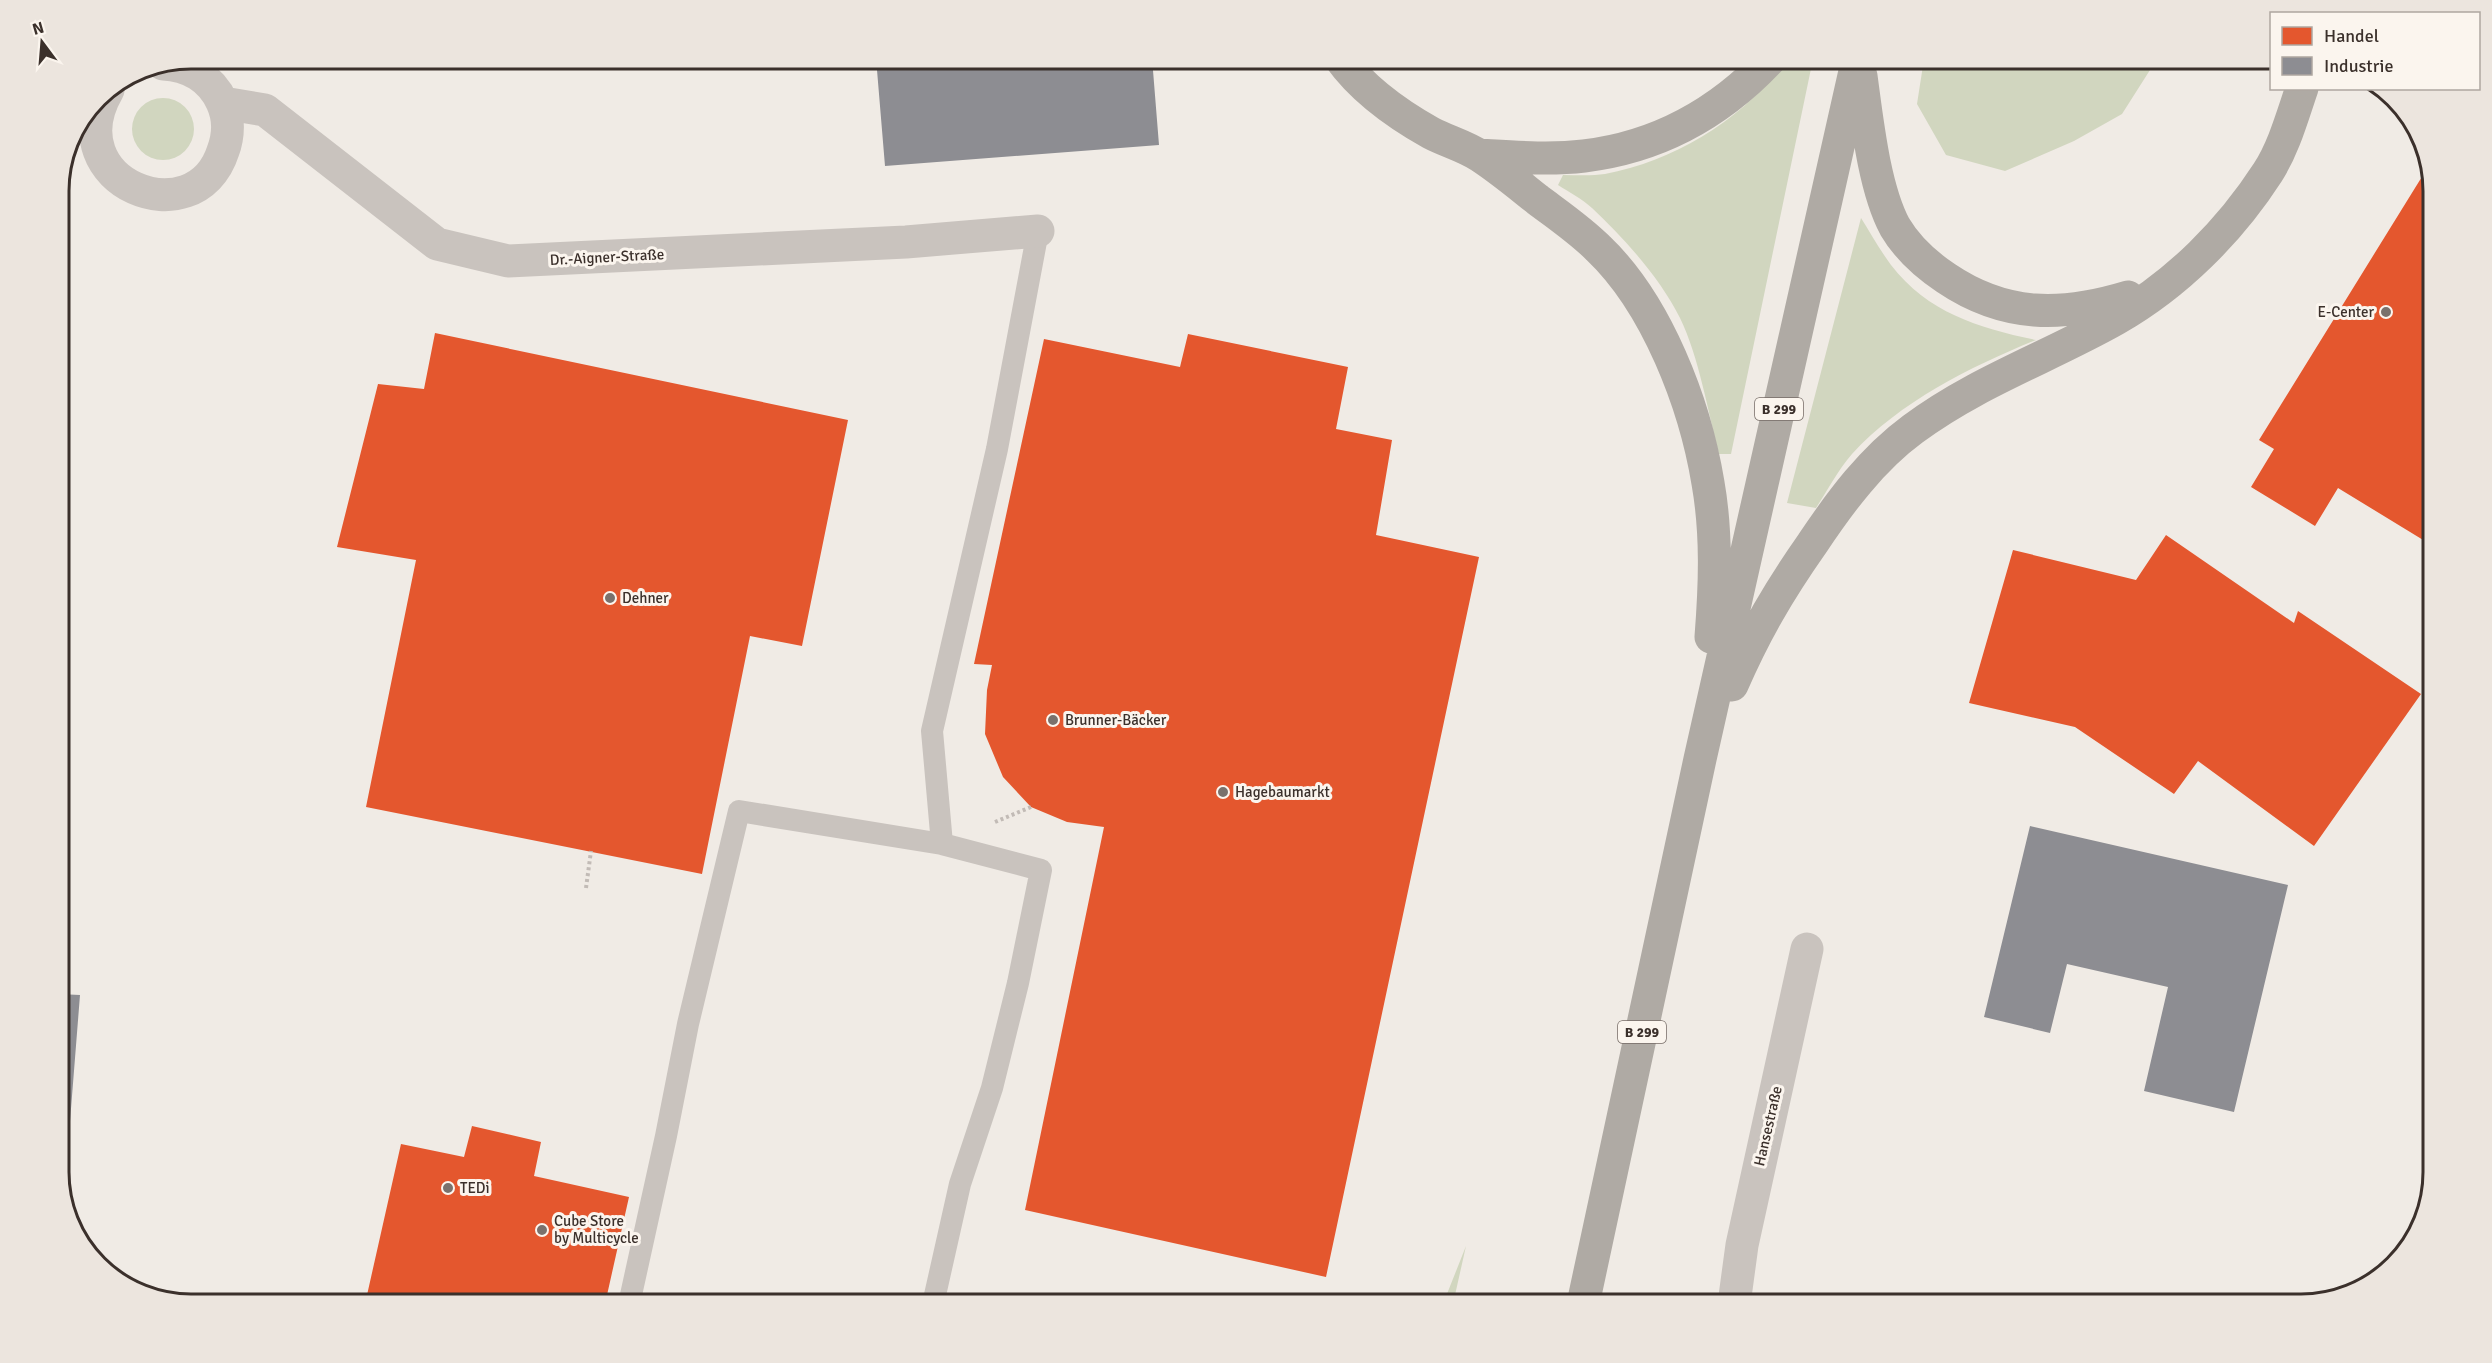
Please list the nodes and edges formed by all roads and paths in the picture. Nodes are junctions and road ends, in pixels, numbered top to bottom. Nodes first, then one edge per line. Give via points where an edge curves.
1 (188, 69) edge
2 (1351, 69) edge
3 (1761, 69) edge
4 (1856, 69) edge
5 (1860, 69) edge
6 (2301, 90) edge
7 (223, 103) junction
8 (98, 112) edge
9 (1478, 155) junction
10 (1038, 231) joint
11 (2165, 286) junction
12 (1700, 759) junction
13 (942, 844) junction
14 (591, 851) dead end
15 (586, 888) dead end
16 (1807, 949) dead end
17 (631, 1294) edge
18 (935, 1294) edge
19 (1585, 1294) edge
20 (1735, 1294) edge

1 - 7 street via 213,87
2 - 9 highway via 1383,103
3 - 9 highway via 1715,110 1630,147 1584,156
4 - 12 highway, B 299
5 - 11 highway via 1870,143 1882,190 1895,226 1922,262 1964,291 2003,307 2055,312 2096,307
6 - 11 highway via 2268,171 2238,213
7 - 8 street via 228,122 221,159 196,186 163,195 141,192 121,181 106,166 98,146
7 - 10 street, Dr.-Aigner-Straße via 265,110 437,244 508,261 906,242
9 - 12 highway via 1599,248 1634,291 1676,371 1695,426 1708,483 1713,532 1714,605
10 - 13 lane via 997,449 932,731
11 - 12 highway via 2116,319 1966,394 1912,429 1861,478 1774,599
12 - 19 highway, B 299
13 - 17 lane via 739,811 688,1024
13 - 18 lane via 1041,870 992,1088 960,1184
14 - 15 path
16 - 20 street, Hansestraße via 1742,1245

